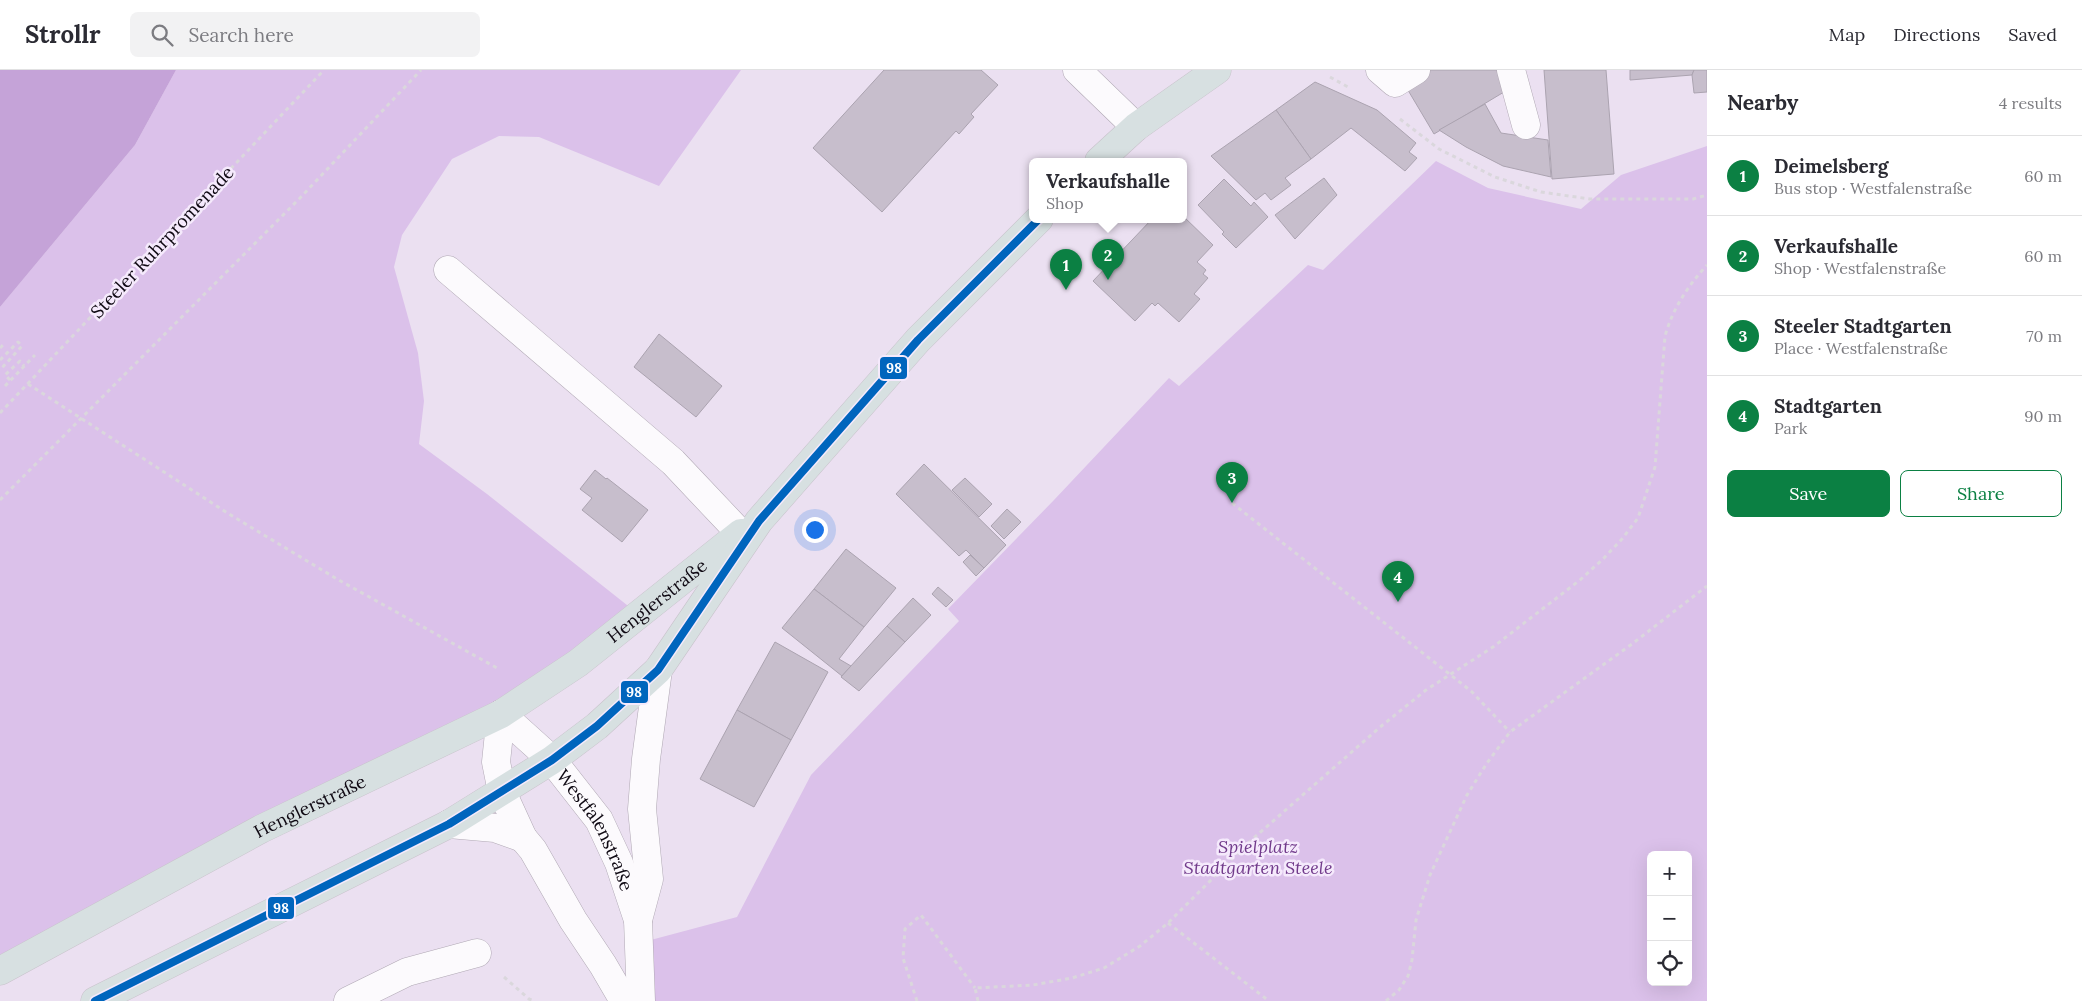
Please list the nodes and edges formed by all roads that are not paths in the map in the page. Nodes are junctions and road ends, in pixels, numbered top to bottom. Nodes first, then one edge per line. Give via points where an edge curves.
1 (1077, 70) edge
2 (1217, 70) edge
3 (1380, 70) edge
4 (1416, 70) edge
5 (1511, 70) edge
6 (1526, 125) dead end
7 (1136, 127) junction
8 (1102, 158) edge
9 (1035, 223) edge
10 (448, 270) dead end
11 (750, 527) junction
12 (658, 670) junction
13 (502, 714) junction
14 (552, 760) junction
15 (502, 792) junction
16 (449, 824) junction
17 (523, 838) junction
18 (638, 920) junction
19 (477, 954) road end
20 (0, 971) edge
21 (95, 1001) edge
22 (348, 1001) edge
23 (624, 1001) edge
24 (641, 1001) edge

1 - 7 street
2 - 7 main road
3 - 4 street via 1396,82
5 - 6 street
7 - 8 main road
9 - 11 main road via 918,340
10 - 11 street
11 - 12 main road, Henglerstraße
11 - 13 main road, Henglerstraße via 578,663
12 - 14 main road, Henglerstraße via 597,726
12 - 18 street, Westfalenstraße via 642,809 649,878
13 - 14 street, Westfalenstraße
13 - 15 street via 496,762
13 - 20 main road, Henglerstraße via 261,829
14 - 15 main road, Henglerstraße
14 - 18 street, Westfalenstraße via 599,820 619,863
15 - 16 main road, Henglerstraße
15 - 17 street
16 - 17 street via 495,828
16 - 21 main road, Henglerstraße
17 - 23 street
18 - 24 street, Westfalenstraße
19 - 22 street via 407,972

